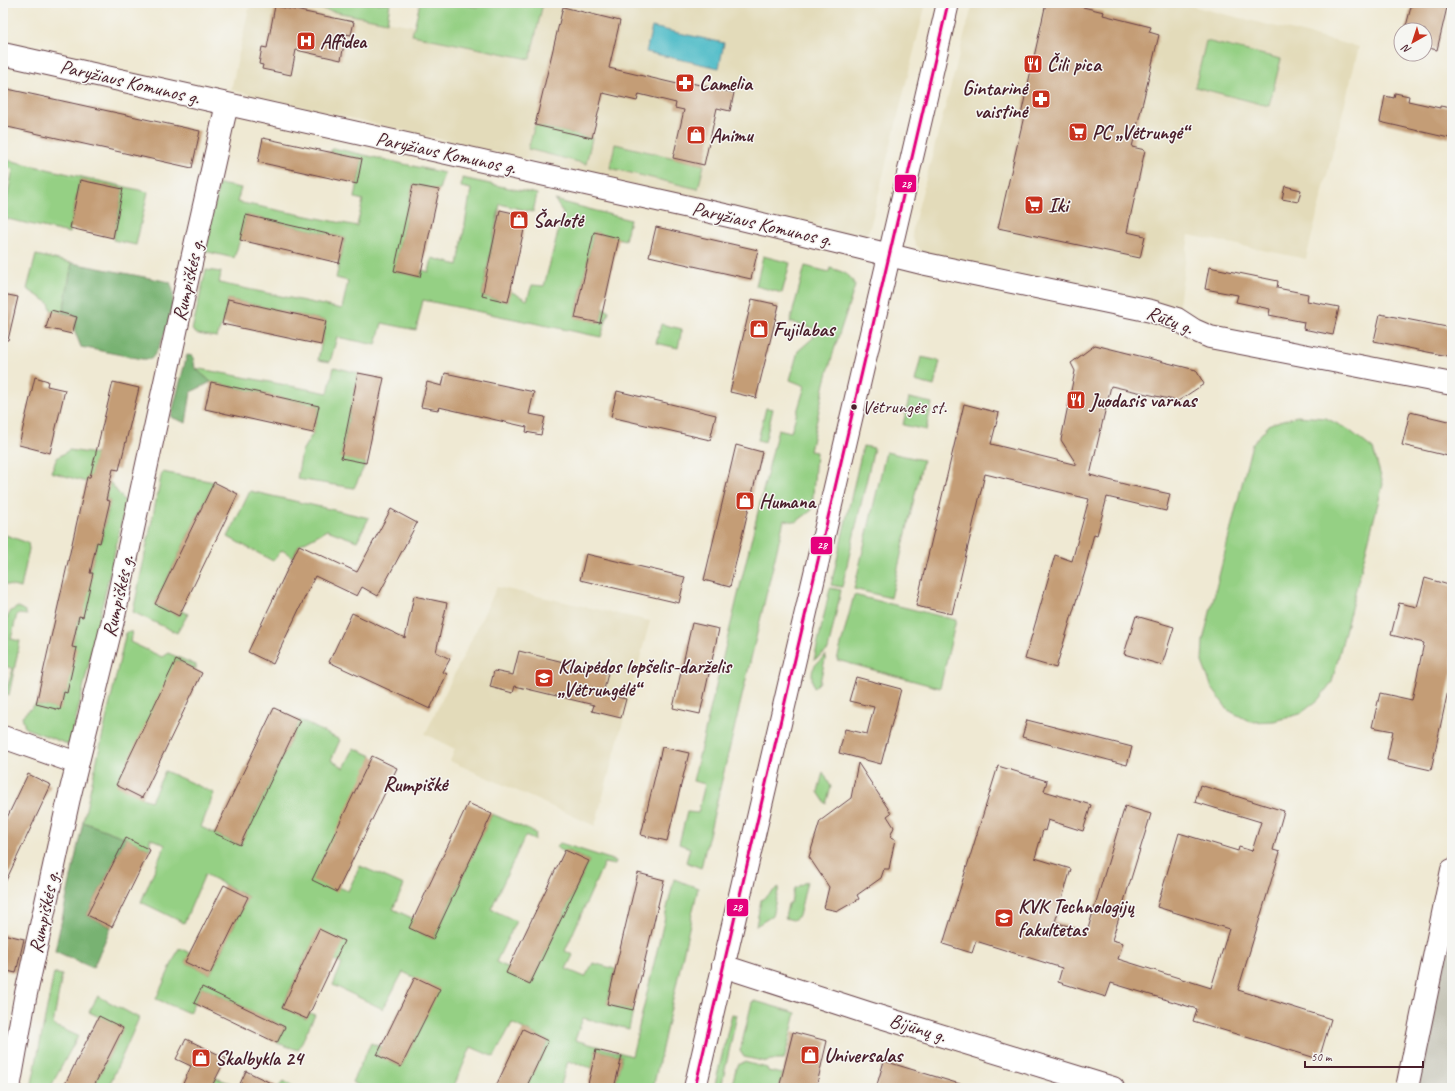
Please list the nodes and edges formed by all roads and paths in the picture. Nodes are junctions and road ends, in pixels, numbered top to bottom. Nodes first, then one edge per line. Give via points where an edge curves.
1 (948, 3) edge
2 (3, 54) edge
3 (227, 104) junction
4 (888, 255) junction
5 (1452, 384) edge
6 (3, 737) edge
7 (77, 763) junction
8 (1452, 870) edge
9 (723, 966) junction
10 (9, 1088) edge
11 (695, 1088) edge
12 (1113, 1088) edge
13 (1407, 1088) edge

1 - 4 street
2 - 3 street, Paryžiaus Komunos g.
3 - 4 street, Paryžiaus Komunos g. via 714,213
3 - 7 street, Rumpiškės g. via 114,616
4 - 5 street, Rūtų g. via 1151,311 1177,319 1210,337
4 - 9 street
6 - 7 street
7 - 10 street, Rumpiškės g. via 25,998
8 - 13 street
9 - 11 street
9 - 12 street, Bijūnų g.

